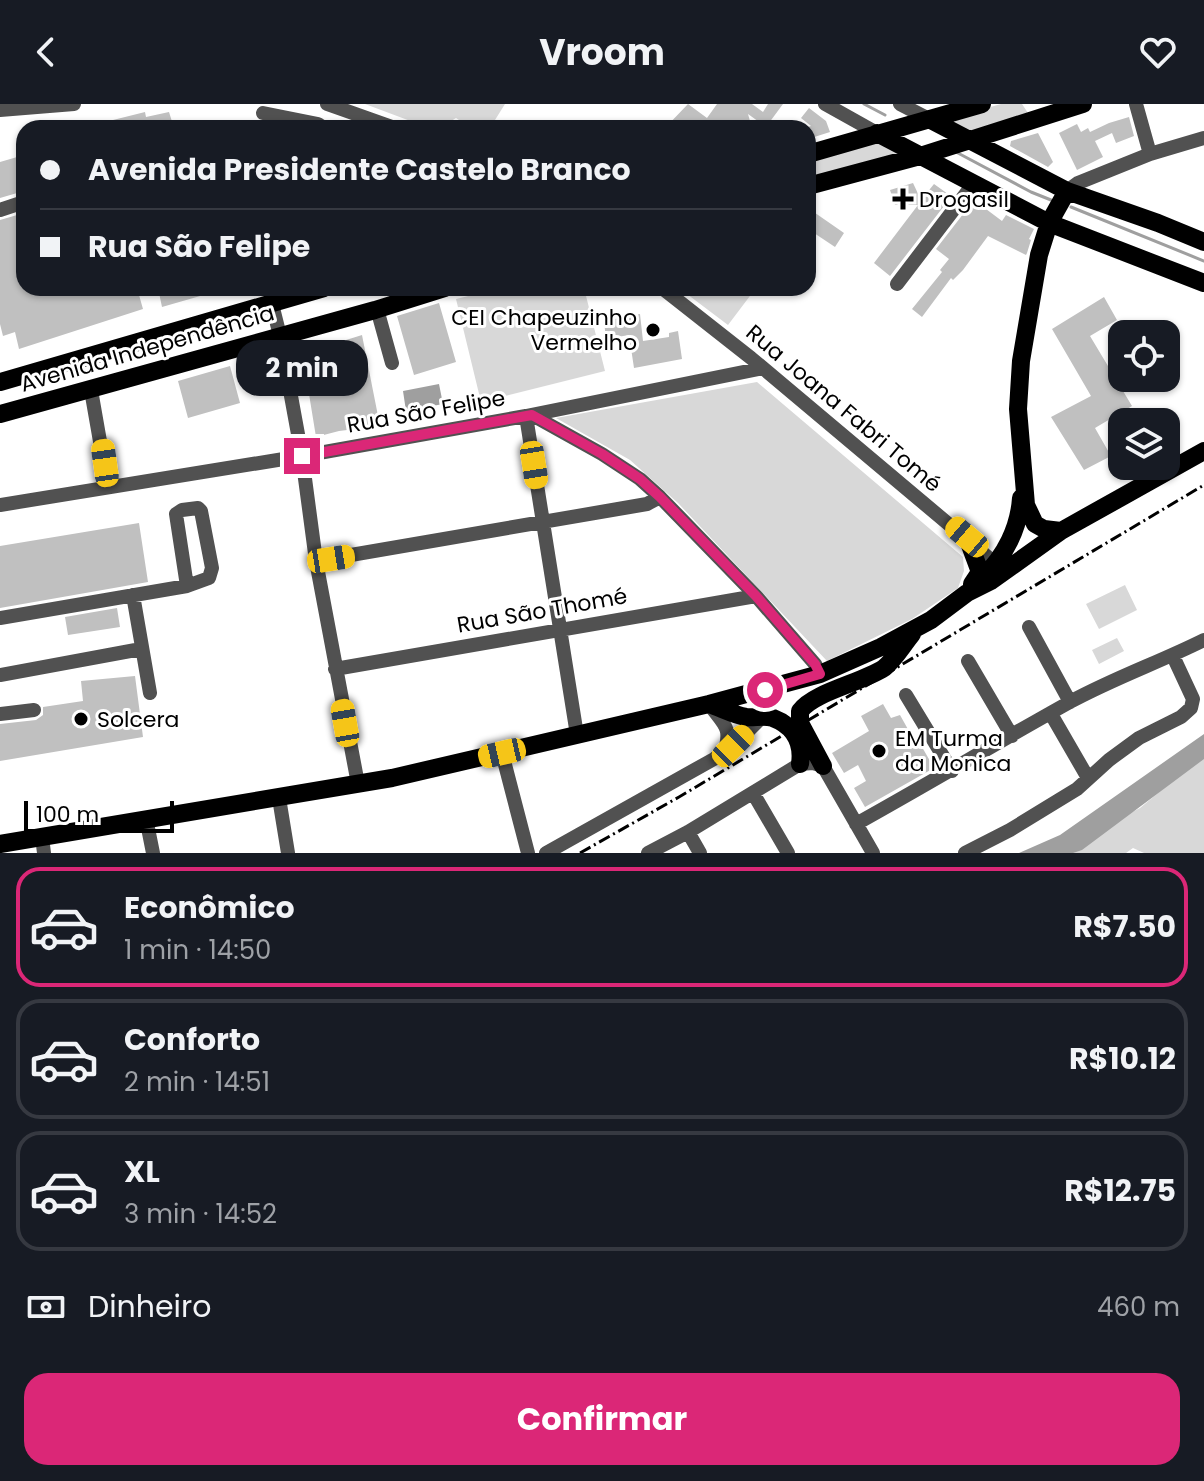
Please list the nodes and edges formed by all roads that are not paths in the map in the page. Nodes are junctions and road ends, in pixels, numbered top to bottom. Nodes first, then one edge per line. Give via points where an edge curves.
1 (74, 104) edge
2 (327, 104) edge
3 (825, 104) edge
4 (900, 104) edge
5 (982, 104) edge
6 (1083, 104) edge
7 (1136, 104) edge
8 (0, 110) edge
9 (1035, 112) edge
10 (263, 113) dead end
11 (929, 119) junction
12 (298, 120) edge
13 (372, 120) edge
14 (877, 133) junction
15 (1204, 138) edge
16 (968, 140) junction
17 (816, 152) edge
18 (1150, 154) junction
19 (920, 156) junction
20 (1092, 177) junction
21 (974, 183) junction
22 (816, 184) edge
23 (1067, 191) junction
24 (1092, 199) junction
25 (1049, 223) junction
26 (1204, 242) edge
27 (1204, 283) edge
28 (897, 284) dead end
29 (298, 296) edge
30 (400, 296) edge
31 (672, 296) edge
32 (272, 304) junction
33 (377, 309) junction
34 (280, 336) junction
35 (392, 363) dead end
36 (763, 368) junction
37 (0, 382) edge
38 (91, 390) junction
39 (0, 414) edge
40 (529, 415) junction
41 (1204, 451) edge
42 (302, 456) junction
43 (1022, 484) junction
44 (108, 487) junction
45 (660, 497) junction
46 (0, 505) edge
47 (544, 523) junction
48 (1061, 531) junction
49 (967, 537) junction
50 (1011, 537) junction
51 (316, 561) junction
52 (994, 572) junction
53 (187, 586) junction
54 (967, 593) junction
55 (133, 595) junction
56 (756, 596) junction
57 (0, 618) edge
58 (1029, 627) dead end
59 (917, 628) junction
60 (559, 630) junction
61 (1204, 640) edge
62 (141, 649) junction
63 (1173, 656) junction
64 (968, 661) dead end
65 (335, 669) junction
66 (820, 674) junction
67 (0, 675) edge
68 (150, 693) dead end
69 (906, 695) dead end
70 (1070, 702) junction
71 (709, 704) junction
72 (34, 710) dead end
73 (0, 714) edge
74 (1051, 714) junction
75 (762, 717) junction
76 (577, 735) junction
77 (1012, 736) junction
78 (724, 752) junction
79 (502, 753) junction
80 (800, 764) junction
81 (823, 766) junction
82 (952, 771) junction
83 (1088, 778) junction
84 (358, 784) junction
85 (753, 793) junction
86 (279, 798) junction
87 (146, 818) junction
88 (856, 824) junction
89 (688, 832) junction
90 (0, 844) edge
91 (43, 845) edge
92 (153, 853) edge
93 (288, 853) edge
94 (528, 853) edge
95 (546, 853) edge
96 (648, 853) edge
97 (700, 853) edge
98 (788, 853) edge
99 (873, 853) edge
100 (965, 853) edge

1 - 8 street
2 - 13 street
3 - 14 street
4 - 11 street
5 - 11 main road
6 - 9 main road
7 - 18 street
9 - 16 main road
10 - 12 street
11 - 14 main road
11 - 16 main road
14 - 17 main road
14 - 19 main road
15 - 18 street
16 - 19 main road
16 - 23 main road
18 - 20 street
19 - 21 main road
19 - 22 main road
20 - 23 street
20 - 24 street
21 - 25 main road
21 - 28 street
23 - 24 main road
23 - 25 main road
24 - 26 main road
25 - 27 main road
25 - 43 main road via 1021,361
29 - 32 main road, Avenida Independência
30 - 33 main road, Avenida Independência
31 - 36 street, Rua Joana Fabri Tomé
32 - 34 street
32 - 37 main road, Avenida Independência
33 - 34 main road, Avenida Independência
33 - 35 street
34 - 38 main road, Avenida Independência
34 - 42 street
36 - 40 street, Rua São Felipe
36 - 49 street, Rua Joana Fabri Tomé
38 - 39 main road, Avenida Independência
38 - 44 street
40 - 42 street, Rua São Felipe
40 - 45 street via 602,454
40 - 47 street
41 - 48 main road
42 - 44 street, Rua São Felipe
42 - 51 street
43 - 48 main road via 1035,524
43 - 50 main road
44 - 46 street, Rua São Felipe
45 - 47 street
45 - 56 street
47 - 51 street
47 - 60 street
48 - 52 main road
49 - 50 street via 992,546
49 - 52 street, Rua Joana Fabri Tomé
49 - 54 main road via 980,572
50 - 52 main road
51 - 65 street
52 - 54 main road
53 - 53 street via 209,578 212,568 198,508 176,514
53 - 55 street
54 - 59 main road
55 - 57 street
55 - 62 street
56 - 60 street, Rua São Thomé
56 - 66 street
58 - 70 street
59 - 66 main road
59 - 81 main road via 884,668 800,711 800,723
60 - 65 street, Rua São Thomé
60 - 76 street
61 - 63 street
62 - 67 street
62 - 68 street
63 - 70 street
63 - 83 street via 1193,699 1191,708 1139,738
64 - 77 street
65 - 84 street
66 - 71 main road
69 - 82 street
70 - 74 street
71 - 75 main road via 745,717
71 - 76 main road
71 - 78 street via 728,730
72 - 73 street
74 - 77 street
74 - 83 street
75 - 78 street
75 - 80 main road via 773,718 796,734
76 - 79 main road
77 - 82 street
78 - 95 street
79 - 84 main road
79 - 94 street
80 - 81 street
80 - 85 street
81 - 88 street
82 - 88 street
83 - 100 street
84 - 86 main road
85 - 89 street
85 - 98 street
86 - 87 main road
86 - 93 street
87 - 91 main road
87 - 92 street
88 - 99 street
89 - 96 street
89 - 97 street
90 - 91 main road

